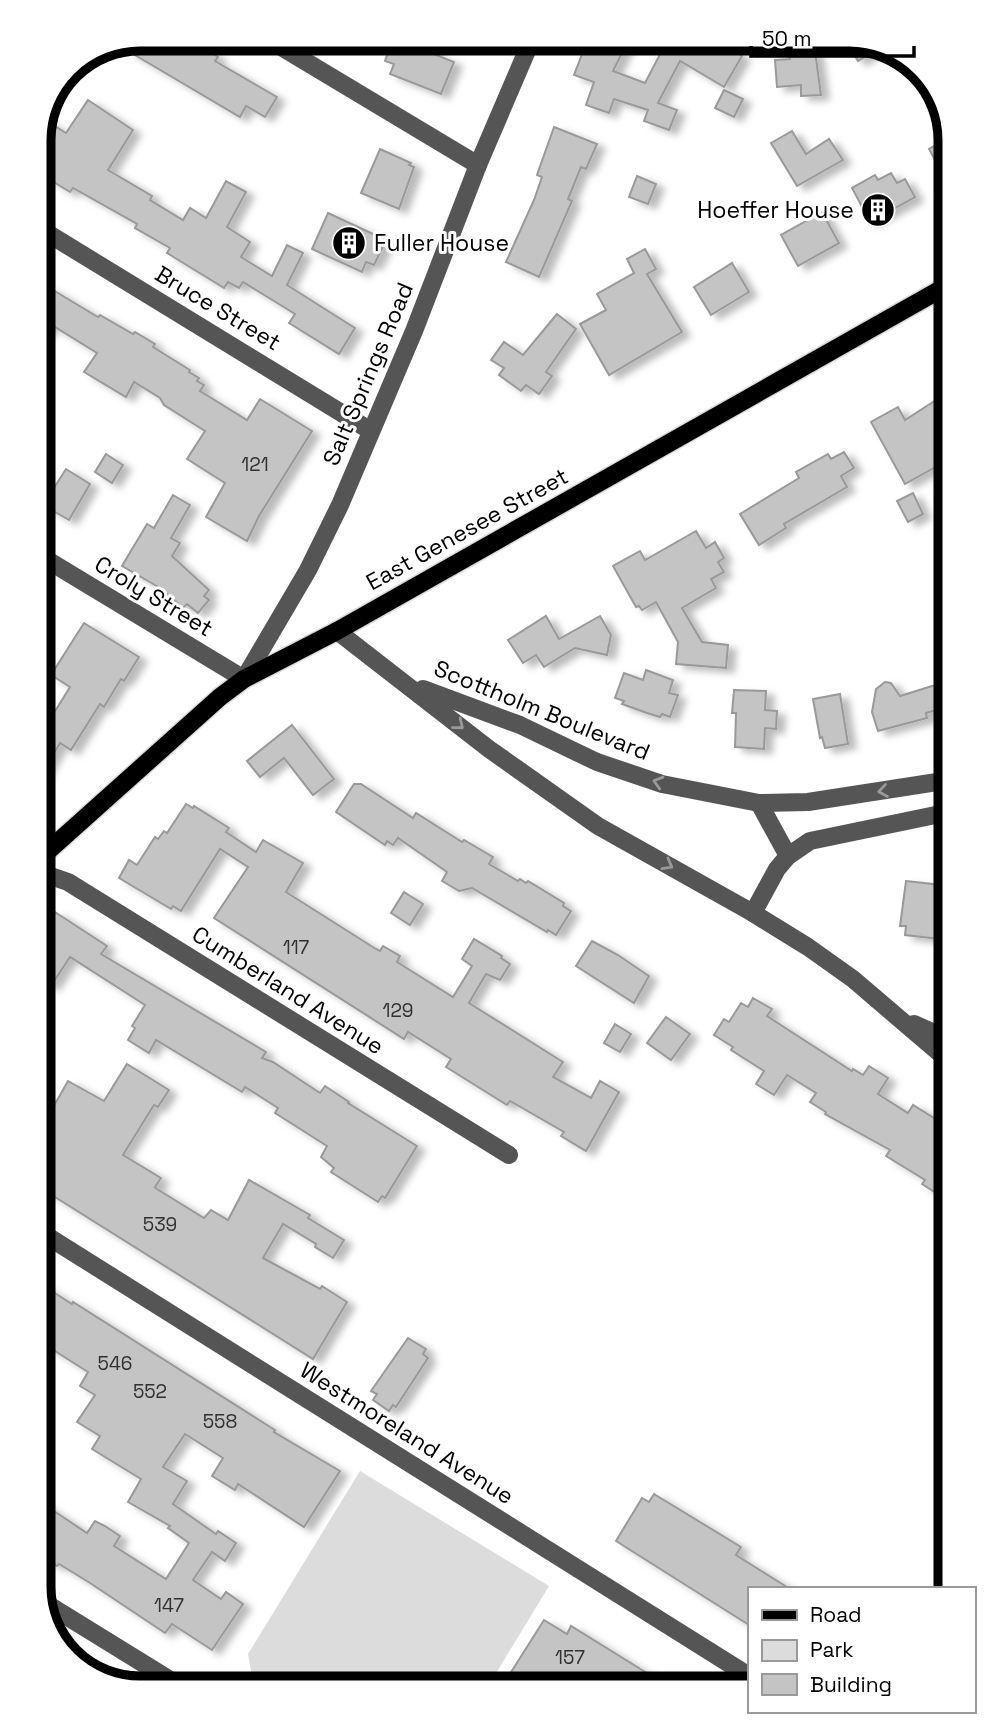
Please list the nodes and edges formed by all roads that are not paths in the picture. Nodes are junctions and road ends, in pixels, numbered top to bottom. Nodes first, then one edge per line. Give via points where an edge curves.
1 (289, 51) edge
2 (527, 51) edge
3 (478, 165) junction
4 (51, 235) edge
5 (938, 291) edge
6 (372, 431) junction
7 (51, 562) edge
8 (337, 631) junction
9 (244, 679) junction
10 (406, 682) junction
11 (938, 782) edge
12 (759, 803) junction
13 (938, 815) edge
14 (51, 848) edge
15 (788, 856) junction
16 (51, 876) edge
17 (753, 913) junction
18 (895, 1016) junction
19 (938, 1035) edge
20 (938, 1052) edge
21 (509, 1155) dead end
22 (51, 1239) edge
23 (54, 1608) edge
24 (748, 1675) edge
25 (164, 1676) edge

1 - 3 street
2 - 3 street, Salt Springs Road
3 - 6 street, Salt Springs Road
4 - 6 street, Bruce Street
5 - 8 main road, East Genesee Street
6 - 9 street, Salt Springs Road via 308,570
7 - 9 street, Croly Street
8 - 9 main road, East Genesee Street
8 - 10 street, Scottholm Boulevard
9 - 14 main road, East Genesee Street
12 -> 10 street, Scottholm Boulevard via 662,784 597,762 520,725
10 -> 17 street, Scottholm Boulevard via 489,749 598,826
11 -> 12 street, Scottholm Boulevard via 808,802
12 - 15 street
13 - 15 street via 810,841
15 - 17 street
16 - 21 street, Cumberland Avenue via 68,882
17 - 18 street, Scottholm Boulevard via 853,979
18 - 19 street
18 - 20 street, Scottholm Boulevard
22 - 24 street, Westmoreland Avenue
23 - 25 street

